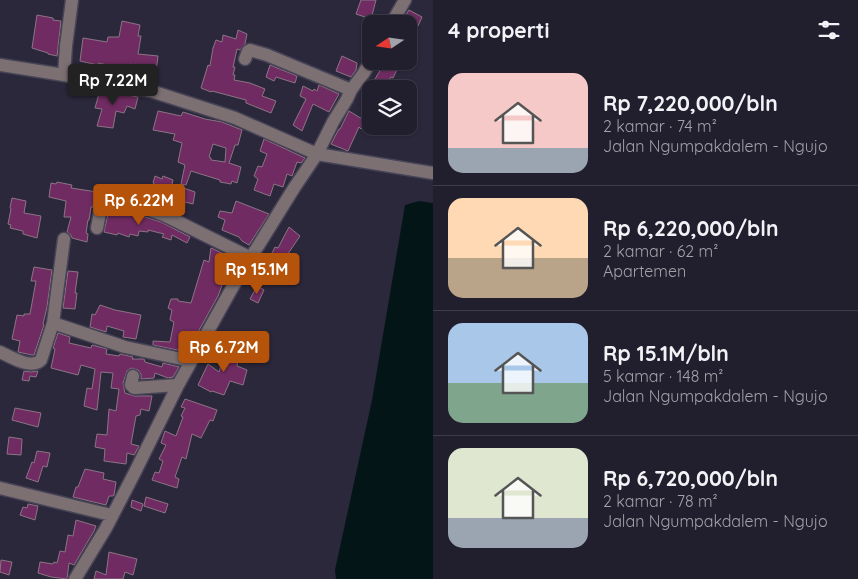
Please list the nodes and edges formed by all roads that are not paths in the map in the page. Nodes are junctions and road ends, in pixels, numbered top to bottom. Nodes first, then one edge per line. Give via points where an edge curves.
1 (72, 0) edge
2 (405, 0) edge
3 (396, 15) edge
4 (245, 59) dead end
5 (0, 65) edge
6 (365, 70) edge
7 (64, 75) junction
8 (351, 90) junction
9 (316, 154) junction
10 (433, 173) edge
11 (97, 228) dead end
12 (64, 239) dead end
13 (251, 258) junction
14 (53, 323) junction
15 (0, 352) edge
16 (191, 360) junction
17 (132, 376) dead end
18 (178, 385) junction
19 (0, 488) edge
20 (111, 515) junction
21 (75, 579) edge

1 - 7 street
2 - 3 street
4 - 8 street via 250,50
5 - 7 street
6 - 8 street
7 - 9 street via 151,91 235,118
8 - 9 street
9 - 10 street
9 - 13 street
11 - 13 street via 102,202 120,202 164,215
12 - 14 street
13 - 16 street
14 - 15 street via 38,363 28,364
14 - 16 street via 125,347
16 - 18 street
17 - 18 street via 134,388
18 - 20 street
19 - 20 street
20 - 21 street

